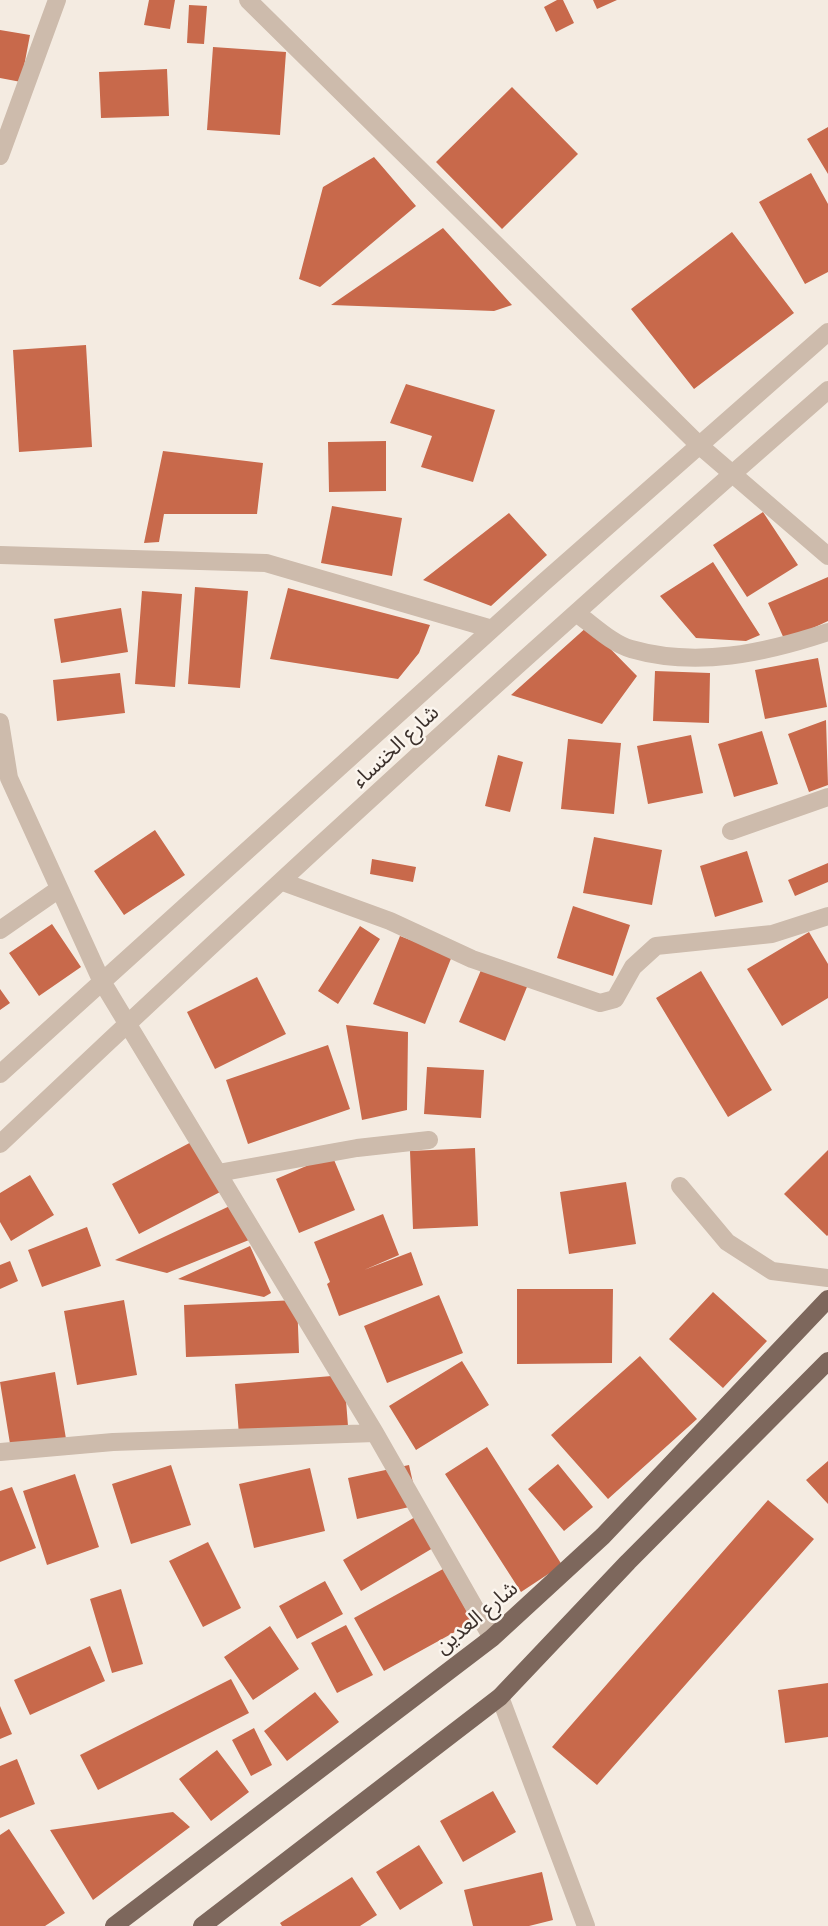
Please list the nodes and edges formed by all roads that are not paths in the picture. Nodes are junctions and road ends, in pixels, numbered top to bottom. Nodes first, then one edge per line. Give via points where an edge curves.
1 (57, 0) edge
2 (248, 0) edge
3 (0, 156) edge
4 (828, 332) edge
5 (828, 390) edge
6 (700, 446) junction
7 (732, 474) junction
8 (0, 555) edge
9 (828, 556) edge
10 (576, 613) junction
11 (492, 629) junction
12 (828, 632) edge
13 (0, 722) edge
14 (4, 778) edge
15 (828, 797) edge
16 (731, 831) dead end
17 (283, 882) junction
18 (59, 889) junction
19 (828, 916) edge
20 (0, 930) edge
21 (101, 980) junction
22 (127, 1023) junction
23 (0, 1074) edge
24 (429, 1140) dead end
25 (0, 1144) edge
26 (218, 1173) junction
27 (680, 1186) dead end
28 (828, 1278) edge
29 (828, 1299) edge
30 (828, 1360) edge
31 (375, 1433) junction
32 (0, 1452) edge
33 (492, 1639) junction
34 (500, 1697) junction
35 (114, 1926) edge
36 (202, 1926) edge
37 (586, 1926) edge

1 - 3 street
2 - 6 street
4 - 6 street, شارع الخنساء
5 - 7 street, شارع الخنساء
6 - 7 street
6 - 11 street, شارع الخنساء
7 - 9 street
7 - 10 street, شارع الخنساء
8 - 11 street via 266,563
10 - 12 street via 628,649 705,659 777,649
10 - 17 street, شارع الخنساء
11 - 21 street, شارع الخنساء
13 - 14 street
14 - 18 street
15 - 16 street
17 - 19 street via 390,921 472,959 600,1003 615,999 633,967 656,946 772,934
17 - 22 street, شارع الخنساء
18 - 20 street
18 - 21 street
21 - 22 street
21 - 23 street, شارع الخنساء
22 - 25 street, شارع الخنساء
22 - 26 street
24 - 26 street
26 - 31 street
27 - 28 street via 727,1242 761,1264 772,1270
29 - 33 main road, شارع العدين via 603,1536
30 - 34 main road
31 - 32 street via 113,1442
31 - 33 street
33 - 35 main road, شارع العدين
34 - 36 main road
34 - 37 street

